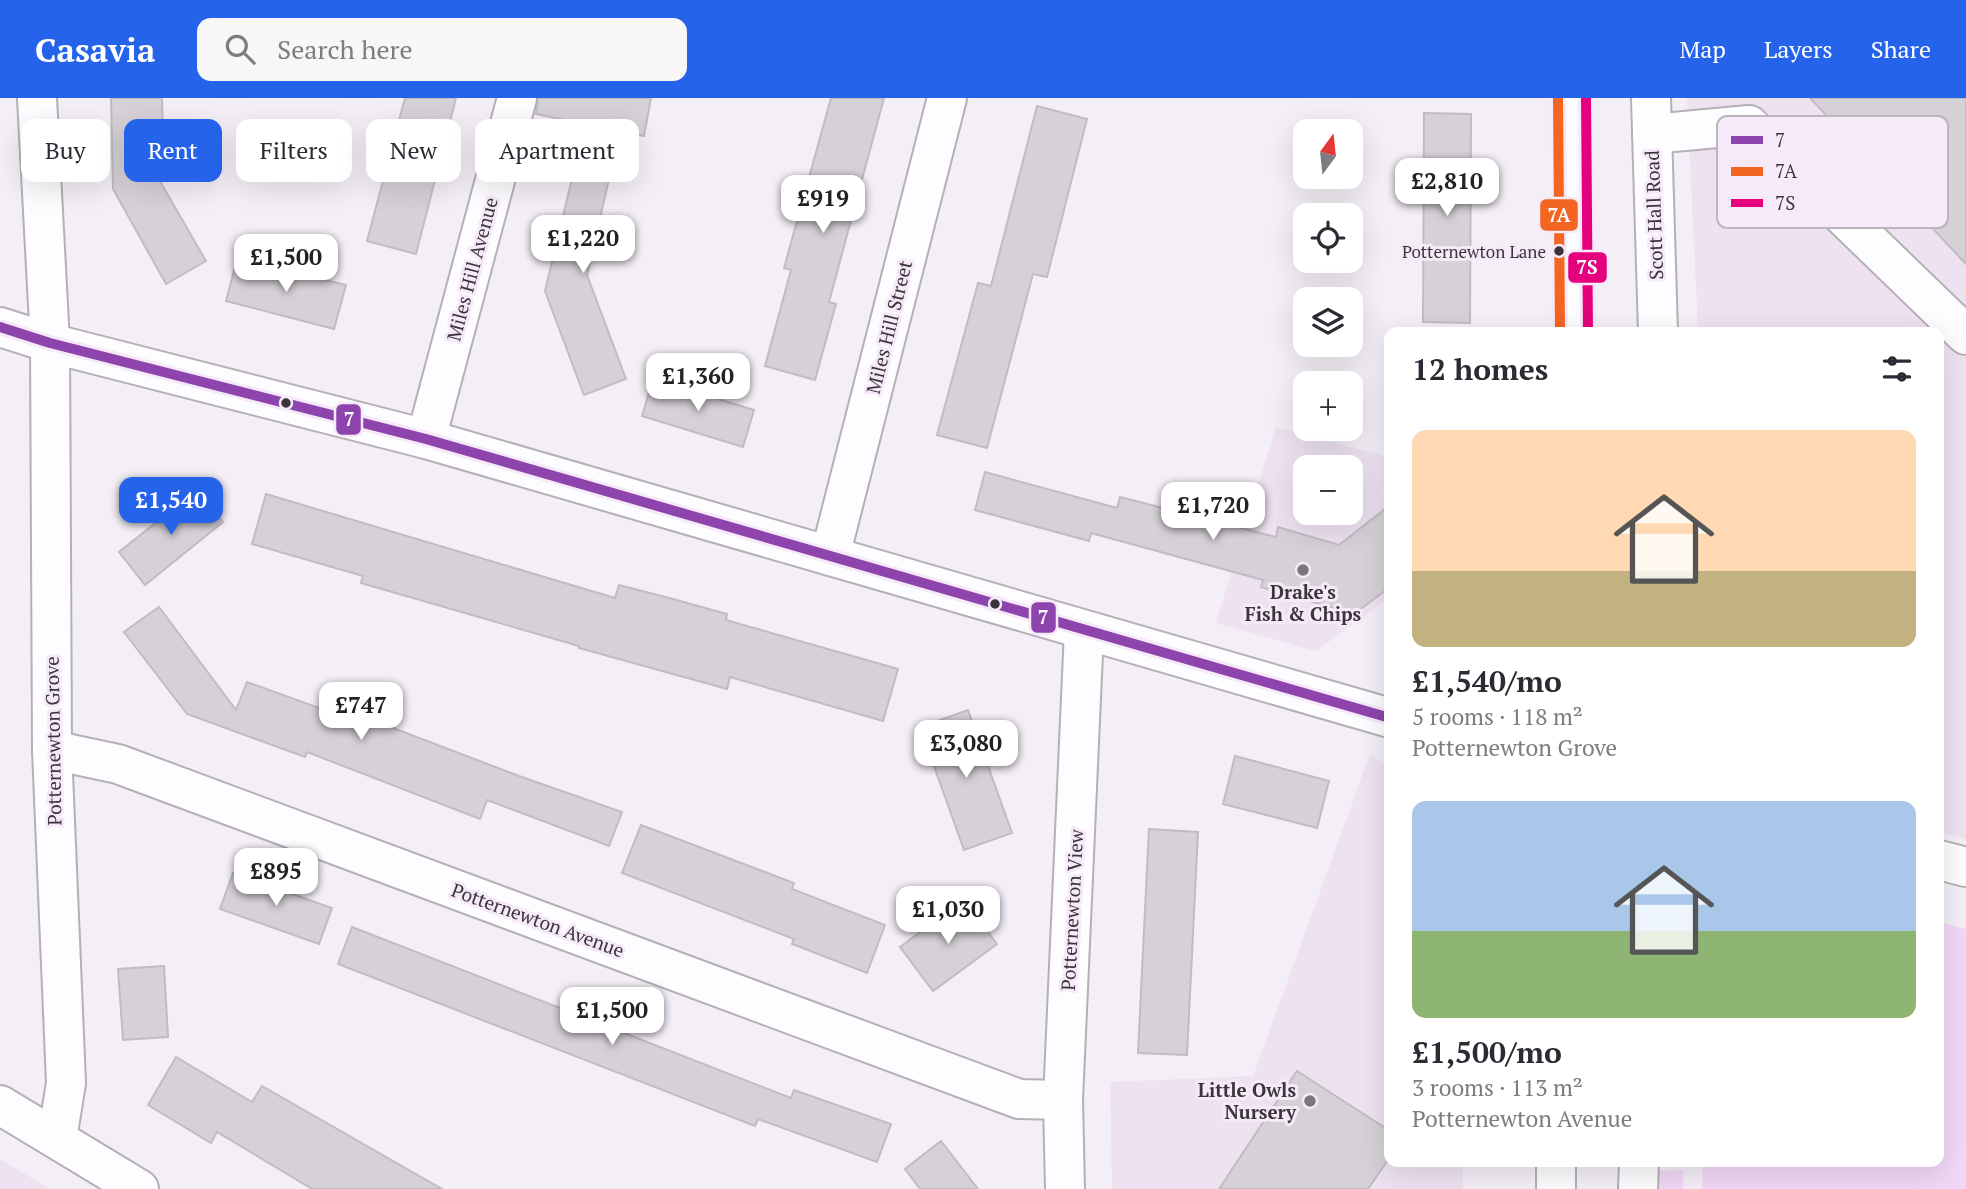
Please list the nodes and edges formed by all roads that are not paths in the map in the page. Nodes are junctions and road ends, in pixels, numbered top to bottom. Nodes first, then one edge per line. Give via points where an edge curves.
1 (37, 98) edge
2 (517, 98) edge
3 (947, 98) edge
4 (1572, 98) edge
5 (1651, 116) edge
6 (1717, 122) edge
7 (1855, 228) edge
8 (0, 327) edge
9 (1573, 327) edge
10 (1658, 327) edge
11 (1966, 335) edge
12 (50, 343) junction
13 (426, 439) junction
14 (830, 556) junction
15 (1084, 631) junction
16 (1384, 716) edge
17 (52, 750) junction
18 (1944, 861) edge
19 (1966, 867) edge
20 (1063, 1100) junction
21 (0, 1105) edge
22 (57, 1139) junction
23 (1556, 1167) edge
24 (1639, 1167) edge
25 (139, 1189) edge
26 (1065, 1189) edge
27 (1556, 1189) edge
28 (1638, 1189) edge

1 - 12 main road, Potternewton Grove
2 - 13 main road, Miles Hill Avenue
3 - 14 main road, Miles Hill Street
4 - 9 main road
5 - 6 main road
5 - 10 main road, Scott Hall Road
7 - 11 main road
8 - 12 main road
12 - 13 main road
12 - 17 main road, Potternewton Grove
13 - 14 main road
14 - 15 main road
15 - 16 main road
15 - 20 main road, Potternewton View
17 - 20 main road, Potternewton Avenue via 118,764 1019,1100
17 - 22 main road, Potternewton Grove via 66,1083
18 - 19 main road
20 - 26 main road, Potternewton View
21 - 22 main road
22 - 25 main road
23 - 27 main road
24 - 28 main road

